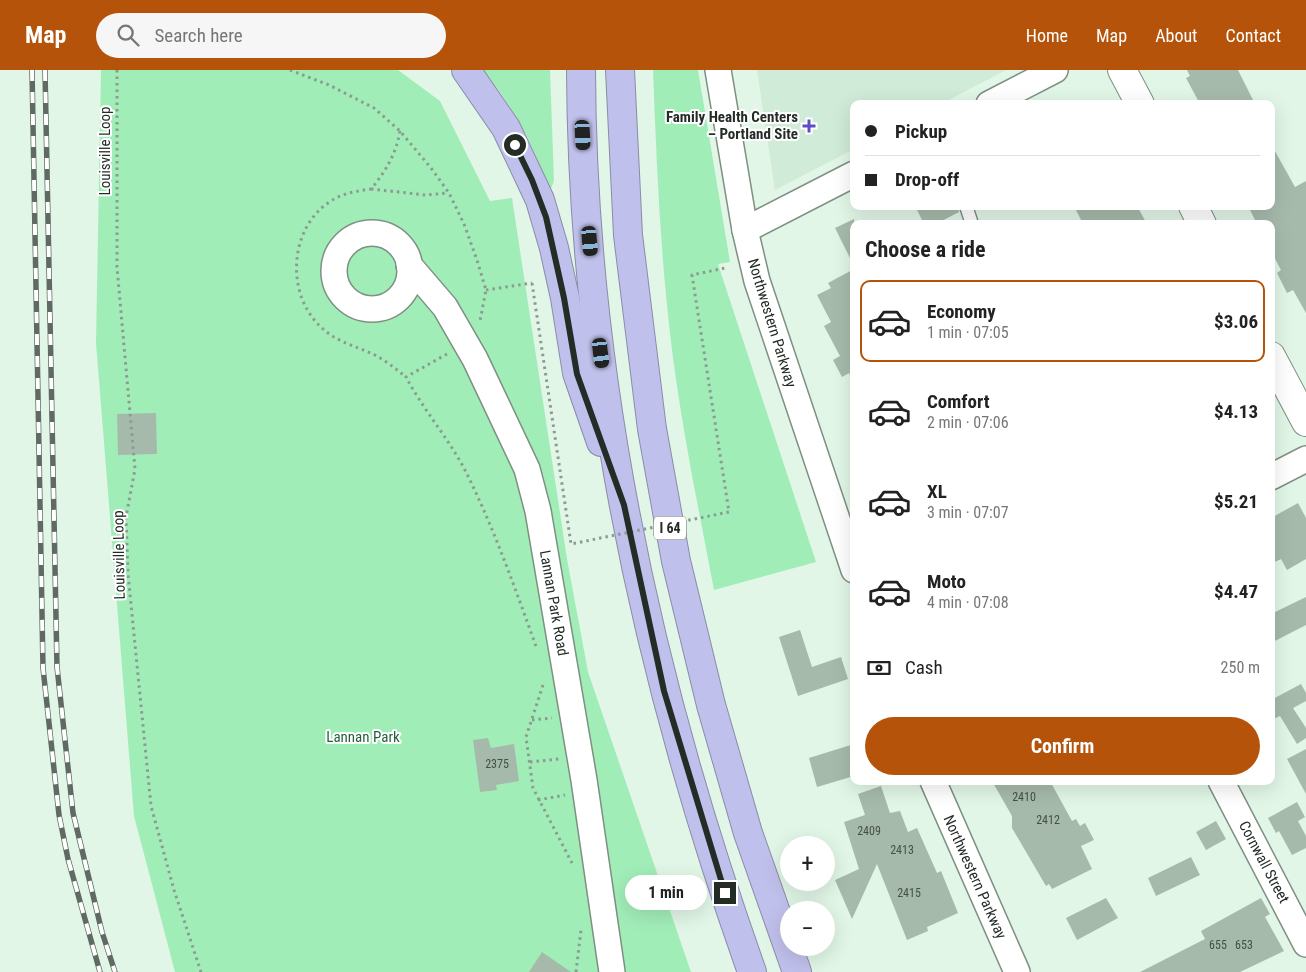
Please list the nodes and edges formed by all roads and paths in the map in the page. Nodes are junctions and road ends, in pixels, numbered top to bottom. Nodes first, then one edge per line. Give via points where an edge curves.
1 (117, 70) edge
2 (290, 70) edge
3 (466, 70) edge
4 (581, 70) edge
5 (620, 70) edge
6 (718, 70) edge
7 (1055, 70) edge
8 (1122, 70) edge
9 (997, 100) edge
10 (1138, 100) edge
11 (400, 131) junction
12 (850, 176) edge
13 (371, 190) junction
14 (449, 193) junction
15 (745, 230) junction
16 (409, 265) dead end
17 (725, 268) dead end
18 (486, 290) junction
19 (478, 324) dead end
20 (448, 353) dead end
21 (1275, 364) edge
22 (406, 377) junction
23 (1306, 422) edge
24 (1306, 459) edge
25 (1275, 475) edge
26 (624, 505) junction
27 (850, 558) edge
28 (539, 654) dead end
29 (544, 677) dead end
30 (934, 785) edge
31 (1222, 785) edge
32 (574, 867) dead end
33 (582, 927) dead end
34 (1306, 944) edge
35 (200, 972) edge
36 (576, 972) edge
37 (612, 972) edge
38 (752, 972) edge
39 (796, 972) edge
40 (1017, 972) edge

1 - 35 path, Louisville Loop via 117,267 135,470 126,517 128,574 151,806
2 - 11 path via 374,108
3 - 26 highway via 506,128 540,200 561,281 577,374
4 - 26 highway, I 64 via 584,162 596,315
5 - 39 highway, I 64 via 628,235 652,429 676,561 711,705 746,824
6 - 15 street, Northwestern Parkway
7 - 9 street
8 - 10 street
11 - 13 path via 397,149
11 - 14 path
12 - 15 street
13 - 14 path
13 - 22 path via 349,193 332,200 318,212 307,226 297,259 296,277 301,300 310,317 322,328 336,339 376,356
14 - 18 path via 464,224
15 - 27 street, Northwestern Parkway via 757,281
16 - 37 street, Lannan Park Road via 445,307 475,359 527,469 538,512 584,780
17 - 18 path, bridge via 692,275 729,512 571,544 532,283
18 - 19 path
20 - 22 path
21 - 23 street
22 - 28 path via 442,429 467,474
24 - 25 street
26 - 38 highway, I 64 via 664,691 718,875
29 - 32 path via 543,690 526,737 533,788
30 - 40 street, Northwestern Parkway
31 - 34 street, Cornwall Street
33 - 36 path

